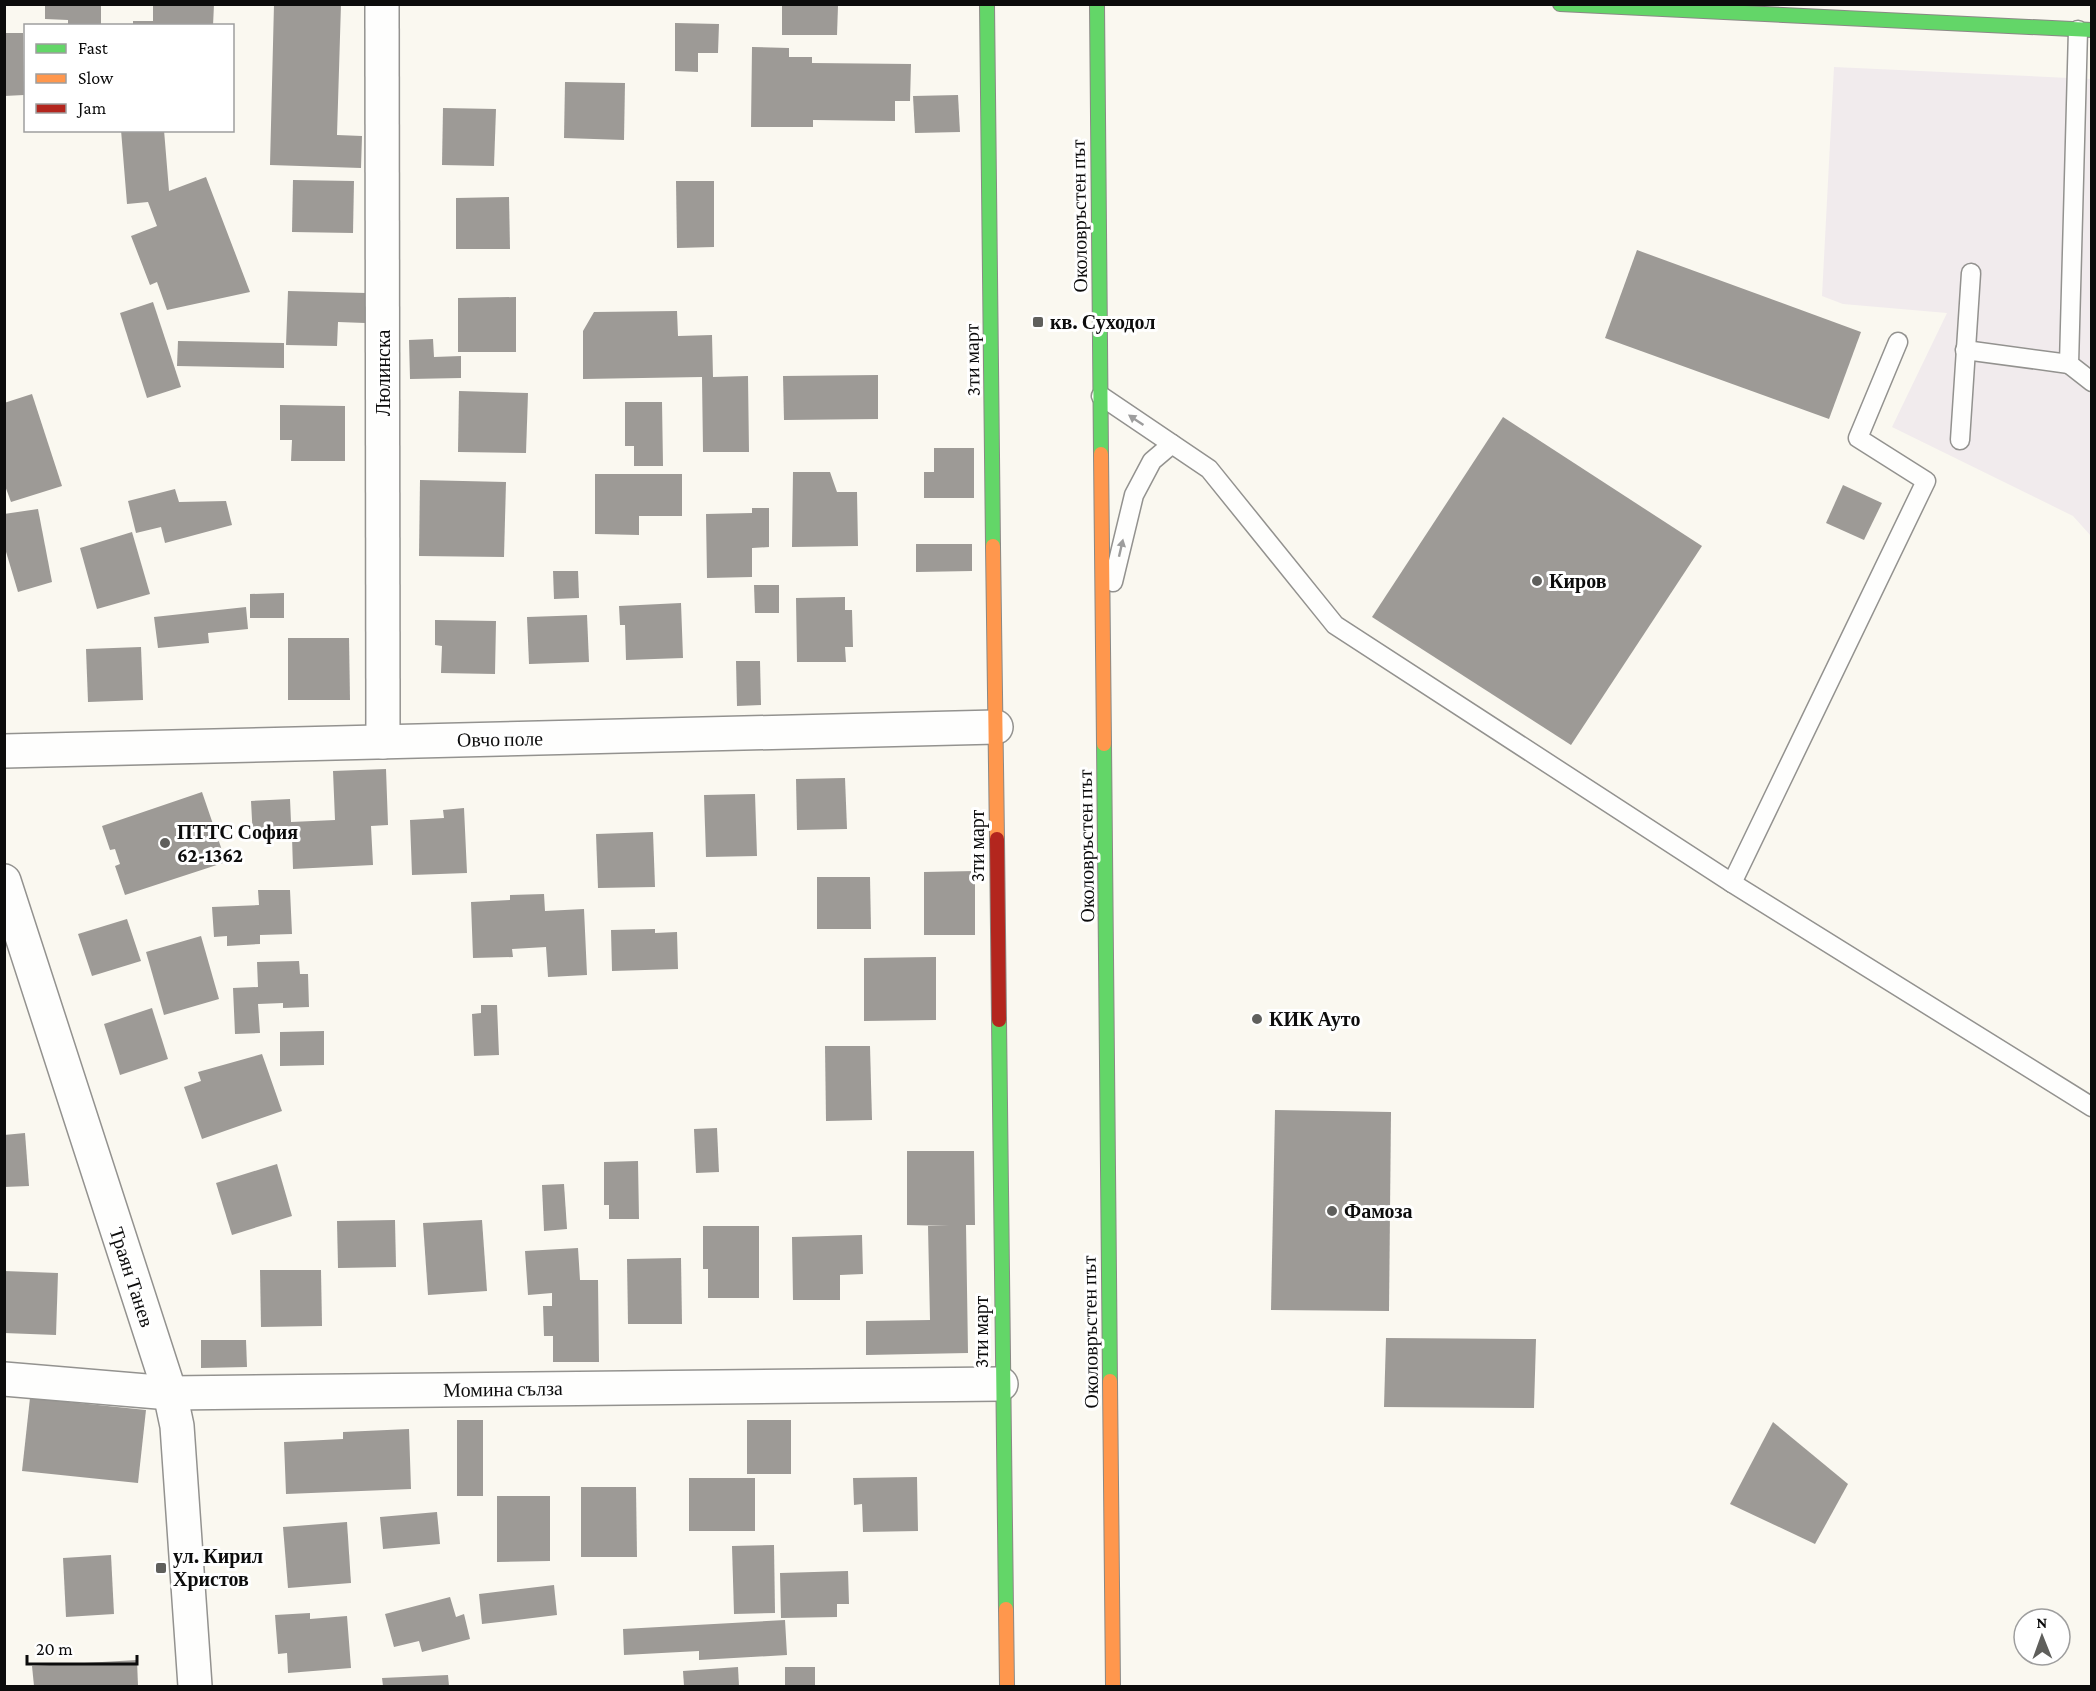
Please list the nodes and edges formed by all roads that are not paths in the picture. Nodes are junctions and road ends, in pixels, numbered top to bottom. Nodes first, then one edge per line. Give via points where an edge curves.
1 (382, 4) edge
2 (987, 4) edge
3 (1097, 4) edge
4 (1560, 4) edge
5 (2085, 30) edge
6 (1971, 273) dead end
7 (1898, 342) dead end
8 (1965, 350) junction
9 (2069, 364) junction
10 (2091, 382) edge
11 (1101, 396) junction
12 (1960, 440) dead end
13 (1172, 444) junction
14 (1103, 626) junction
15 (996, 727) junction
16 (382, 742) junction
17 (4, 751) edge
18 (4, 881) edge
19 (1732, 883) junction
20 (2091, 1107) edge
21 (4, 1379) edge
22 (1001, 1384) junction
23 (170, 1393) junction
24 (195, 1686) edge
25 (1006, 1686) edge
26 (1113, 1686) edge

1 - 16 street, Люлинска
2 - 15 main road, 3ти март
3 - 11 main road, Околовръстен път
4 - 5 main road
5 - 9 lane
6 - 8 lane
7 - 19 lane via 1858,438 1926,481
8 - 9 lane
8 - 12 lane
9 - 10 lane
13 -> 11 lane
11 - 14 main road, Околовръстен път
14 -> 13 lane via 1134,495 1152,461
13 - 19 lane via 1209,469 1335,625
14 - 26 main road, Околовръстен път
15 - 16 street, Овчо поле
15 - 22 main road, 3ти март
16 - 17 street, Овчо поле
18 - 23 street, Траян Танев
19 - 20 lane
21 - 23 street, Момина сълза
22 - 23 street, Момина сълза
22 - 25 main road, 3ти март
23 - 24 street, Траян Танев via 177,1426

